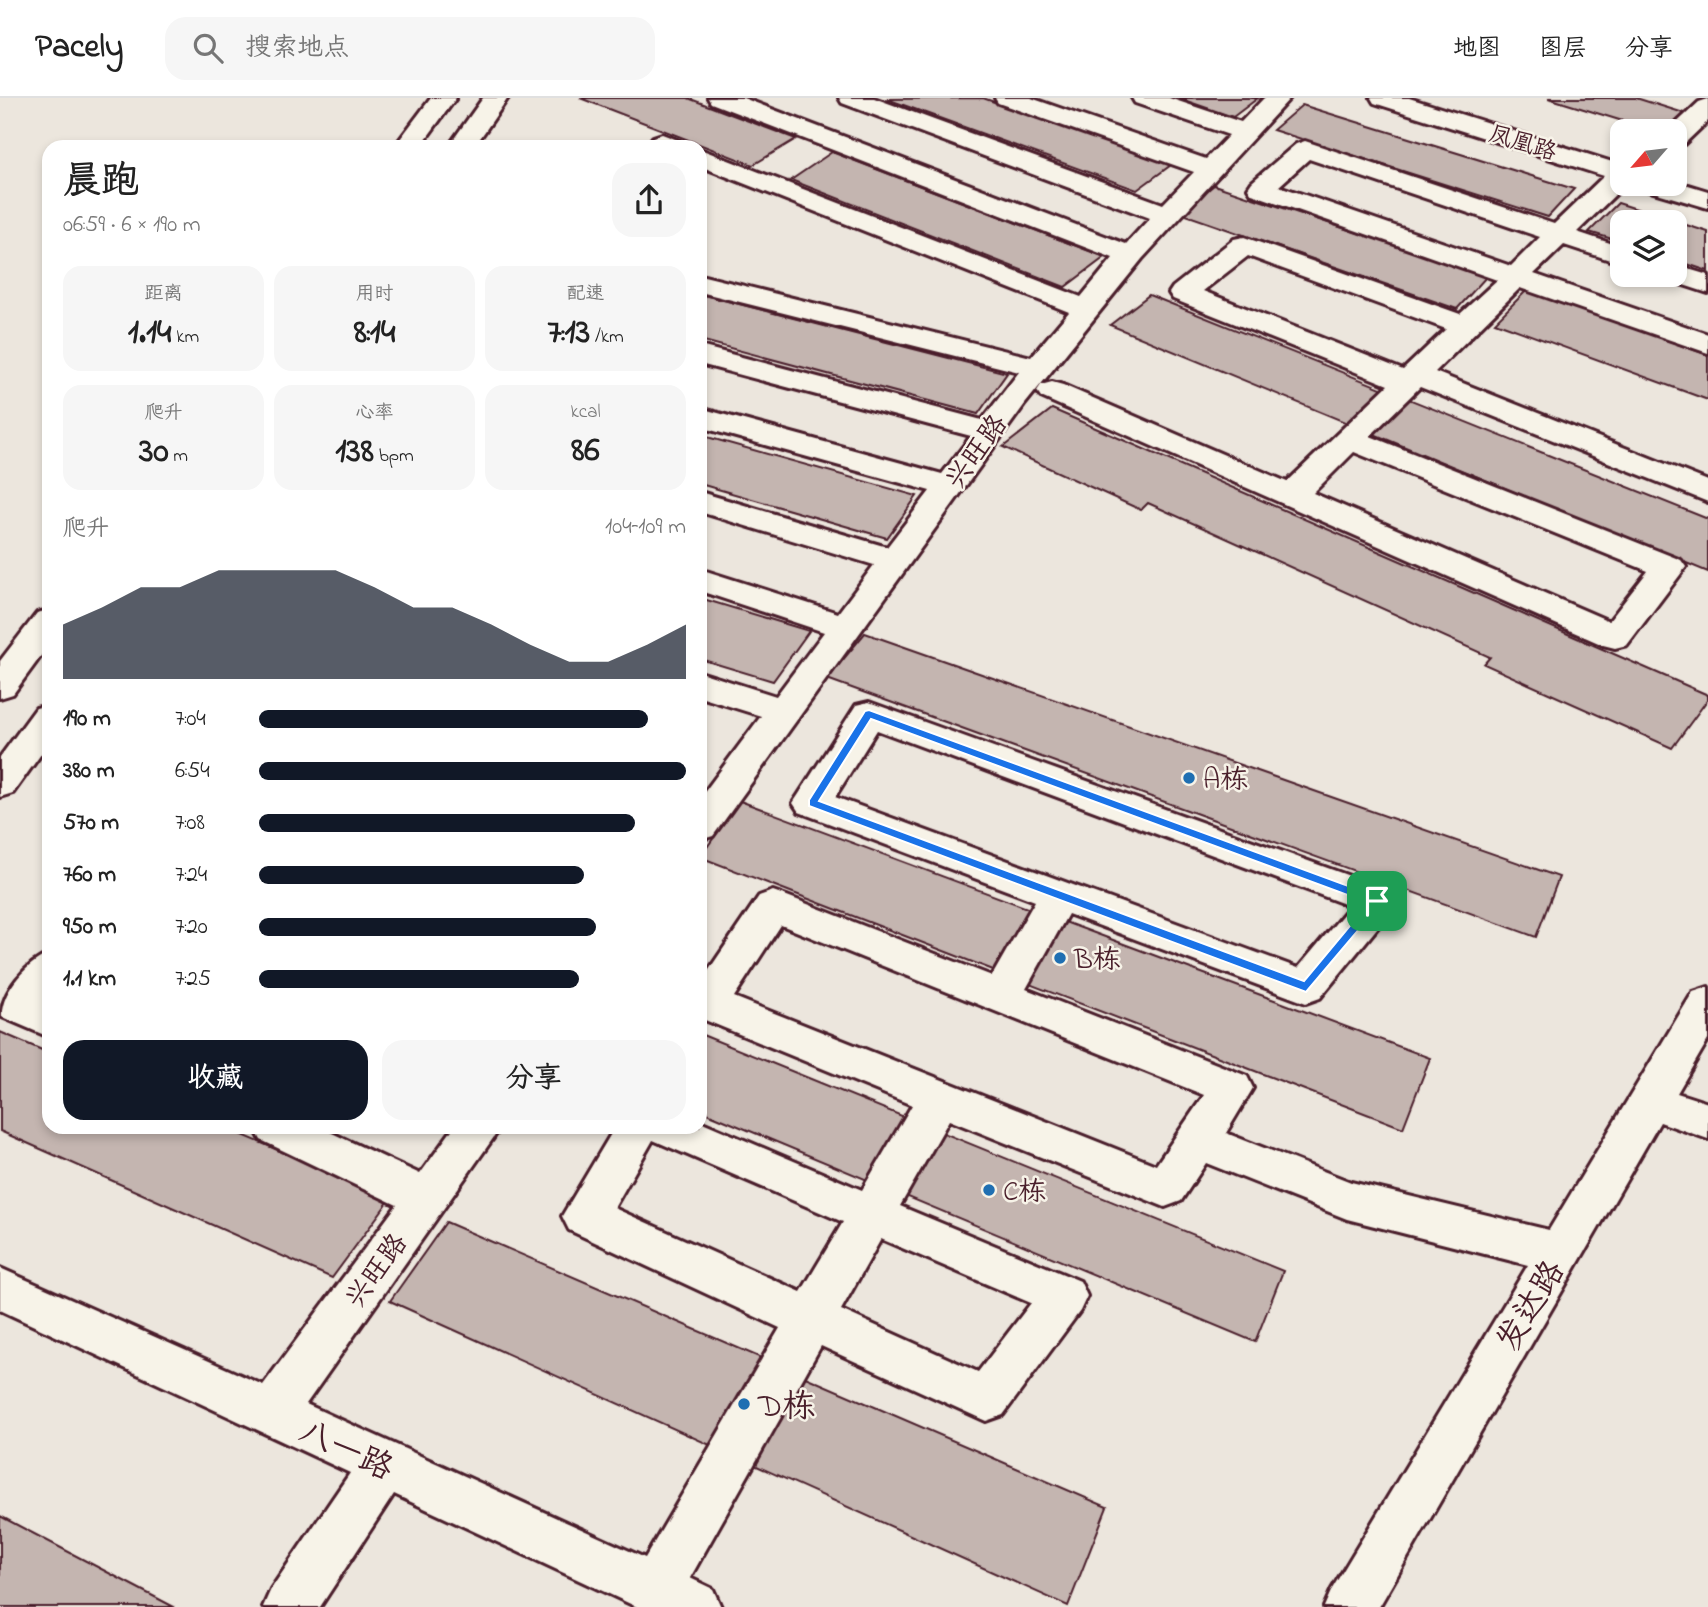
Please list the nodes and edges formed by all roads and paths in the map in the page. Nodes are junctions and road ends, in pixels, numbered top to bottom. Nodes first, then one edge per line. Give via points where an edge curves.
1 (444, 98) edge
2 (496, 98) edge
3 (720, 98) edge
4 (1007, 98) edge
5 (1144, 98) edge
6 (1278, 98) edge
7 (1383, 98) edge
8 (865, 100) edge
9 (1699, 105) edge
10 (1687, 122) edge
11 (1246, 132) junction
12 (412, 140) edge
13 (466, 140) edge
14 (707, 157) edge
15 (798, 161) junction
16 (1610, 169) edge
17 (1211, 170) junction
18 (1610, 185) edge
19 (1168, 215) junction
20 (1559, 235) junction
21 (1610, 252) edge
22 (1130, 255) junction
23 (1516, 277) junction
24 (1687, 278) edge
25 (707, 285) edge
26 (1708, 285) edge
27 (1086, 309) junction
28 (1465, 326) junction
29 (1708, 344) edge
30 (707, 359) edge
31 (1412, 378) junction
32 (1045, 380) junction
33 (707, 419) edge
34 (989, 431) junction
35 (1350, 439) junction
36 (949, 486) junction
37 (1708, 492) edge
38 (1292, 496) junction
39 (707, 504) edge
40 (895, 560) junction
41 (707, 582) edge
42 (845, 627) junction
43 (42, 630) edge
44 (0, 686) edge
45 (707, 686) edge
46 (784, 711) junction
47 (42, 727) edge
48 (714, 782) edge
49 (0, 784) edge
50 (707, 804) edge
51 (1059, 894) junction
52 (42, 978) edge
53 (1001, 996) junction
54 (1708, 1003) edge
55 (42, 1018) edge
56 (938, 1099) junction
57 (1650, 1101) junction
58 (1708, 1121) edge
59 (291, 1134) edge
60 (475, 1134) edge
61 (634, 1134) edge
62 (684, 1134) edge
63 (1197, 1140) junction
64 (427, 1198) junction
65 (870, 1215) junction
66 (1560, 1254) junction
67 (0, 1288) edge
68 (810, 1317) junction
69 (271, 1413) junction
70 (385, 1465) junction
71 (675, 1598) edge
72 (289, 1607) edge
73 (1350, 1607) edge

1 - 12 street
2 - 13 street
3 - 15 street
4 - 17 street
5 - 11 street
6 - 11 street, 兴旺路
7 - 16 street, 凤凰路
8 - 15 street
8 - 19 street
9 - 10 street
11 - 17 street, 兴旺路
14 - 15 street
15 - 22 street
15 - 27 street
17 - 19 street, 兴旺路
18 - 20 street
19 - 22 street, 兴旺路
20 - 21 street
20 - 23 street
20 - 23 street via 1305,149 1261,188
22 - 27 street, 兴旺路
23 - 28 street
23 - 29 street
24 - 26 street
25 - 32 street
27 - 32 street, 兴旺路
28 - 31 street
28 - 31 street via 1244,245 1183,293
30 - 34 street
31 - 35 street
31 - 37 street
32 - 34 street, 兴旺路
32 - 38 street
33 - 36 street
34 - 36 street, 兴旺路
35 - 38 street
35 - 38 street via 1669,567 1615,637
36 - 40 street, 兴旺路
39 - 40 street
40 - 42 street, 兴旺路
41 - 42 street
42 - 46 street, 兴旺路
43 - 44 street
45 - 46 street
46 - 48 street, 兴旺路
47 - 49 street
48 - 50 street, 兴旺路
51 - 51 street via 1306,987 1377,901 869,714 813,803
51 - 53 street
52 - 55 street via 17,1006
53 - 56 street via 773,906 708,1004
53 - 63 street via 1232,1088
54 - 57 street, 发达路
56 - 63 street via 1165,1188
56 - 65 street
57 - 58 street
57 - 66 street, 发达路
59 - 64 street
60 - 64 street, 兴旺路
61 - 68 street via 585,1216
62 - 65 street
63 - 66 street via 1347,1200
64 - 69 street, 兴旺路
65 - 68 street
65 - 68 street via 1065,1296 986,1399
66 - 73 street, 发达路
67 - 69 street, 八一路
68 - 71 street
69 - 70 street, 八一路
70 - 71 street, 八一路
70 - 72 street

